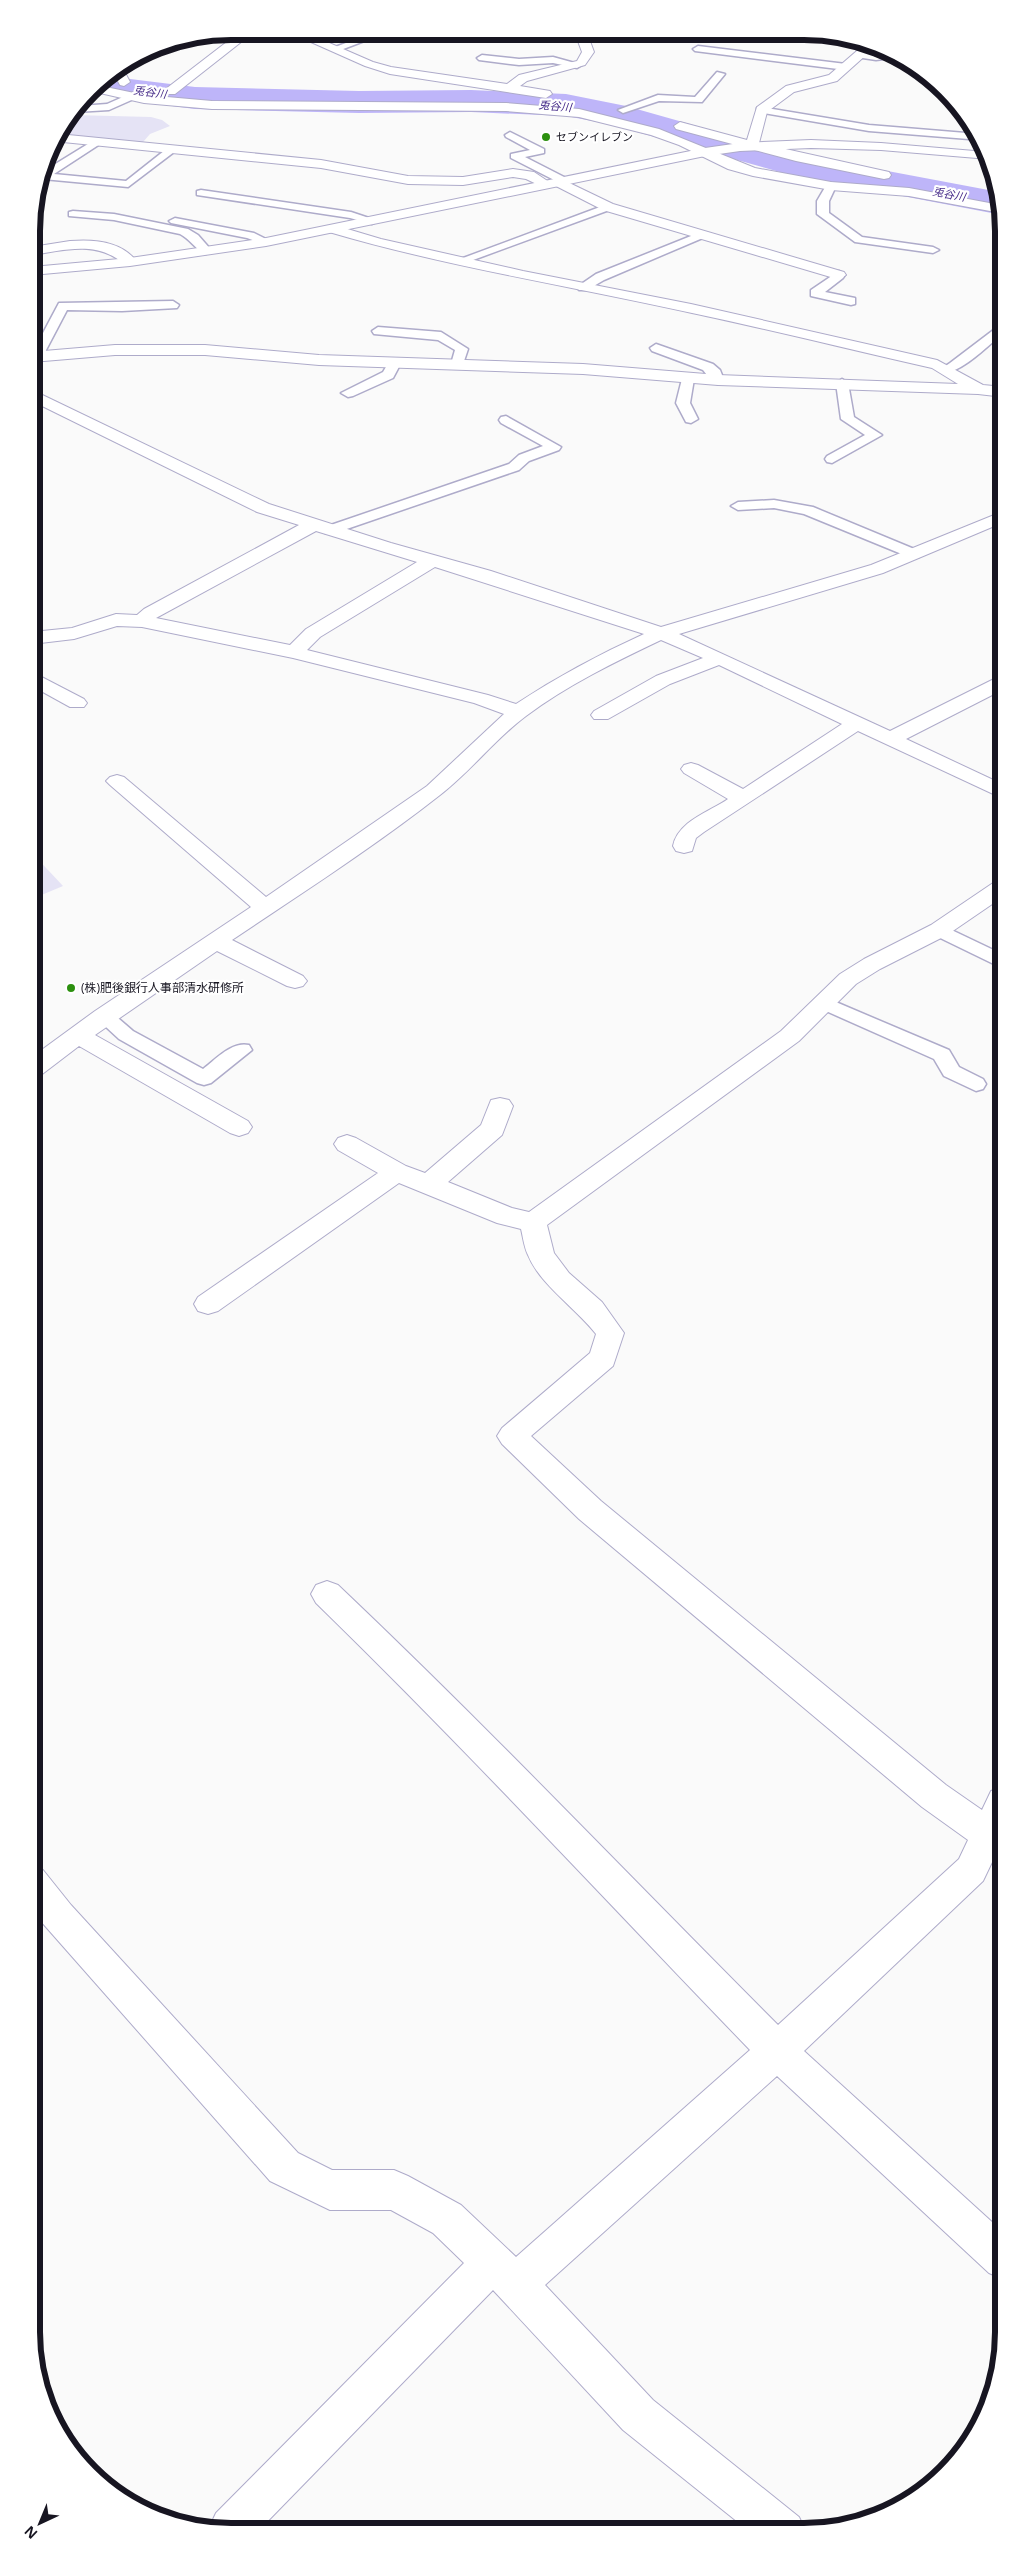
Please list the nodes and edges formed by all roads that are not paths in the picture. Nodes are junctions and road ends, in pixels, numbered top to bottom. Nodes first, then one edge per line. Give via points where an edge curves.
1 (236, 40) edge
2 (318, 40) edge
3 (361, 40) edge
4 (583, 40) edge
5 (335, 49) junction
6 (698, 49) dead end
7 (865, 50) edge
8 (859, 56) junction
9 (880, 57) edge
10 (482, 58) dead end
11 (577, 65) junction
12 (846, 67) junction
13 (720, 74) dead end
14 (121, 75) edge
15 (115, 79) edge
16 (124, 82) junction
17 (510, 88) junction
18 (102, 90) edge
19 (171, 91) junction
20 (132, 96) junction
21 (609, 107) dead end
22 (84, 109) edge
23 (623, 110) junction
24 (761, 110) junction
25 (510, 134) dead end
26 (969, 137) edge
27 (64, 139) edge
28 (96, 142) junction
29 (749, 146) junction
30 (173, 149) junction
31 (705, 152) junction
32 (979, 155) edge
33 (49, 172) edge
34 (48, 176) edge
35 (556, 182) junction
36 (128, 184) junction
37 (831, 186) junction
38 (201, 193) dead end
39 (113, 195) dead end
40 (991, 196) edge
41 (608, 208) junction
42 (993, 208) edge
43 (73, 214) dead end
44 (153, 218) dead end
45 (372, 221) junction
46 (334, 229) junction
47 (701, 235) junction
48 (266, 242) junction
49 (40, 250) edge
50 (933, 250) dead end
51 (206, 251) junction
52 (460, 261) junction
53 (130, 262) junction
54 (40, 270) edge
55 (839, 275) joint
56 (582, 287) junction
57 (851, 301) dead end
58 (173, 305) dead end
59 (378, 331) dead end
60 (995, 334) edge
61 (656, 348) dead end
62 (40, 350) edge
63 (40, 356) edge
64 (395, 363) junction
65 (457, 364) junction
66 (947, 369) junction
67 (688, 379) junction
68 (718, 380) junction
69 (842, 383) junction
70 (978, 389) junction
71 (995, 391) edge
72 (348, 394) dead end
73 (40, 399) edge
74 (691, 419) dead end
75 (506, 420) dead end
76 (832, 459) dead end
77 (738, 506) dead end
78 (995, 520) edge
79 (322, 527) junction
80 (914, 554) junction
81 (433, 560) junction
82 (142, 621) junction
83 (661, 633) junction
84 (40, 637) edge
85 (294, 652) junction
86 (720, 658) junction
87 (40, 682) edge
88 (995, 686) edge
89 (77, 703) dead end
90 (518, 712) junction
91 (602, 715) dead end
92 (858, 722) junction
93 (891, 738) junction
94 (691, 769) dead end
95 (117, 781) dead end
96 (995, 789) edge
97 (743, 798) junction
98 (684, 846) dead end
99 (995, 892) edge
100 (266, 907) junction
101 (939, 930) junction
102 (216, 941) junction
103 (995, 958) edge
104 (296, 981) dead end
105 (824, 1003) junction
106 (104, 1016) junction
107 (77, 1035) junction
108 (242, 1050) dead end
109 (40, 1063) edge
110 (976, 1084) dead end
111 (500, 1106) dead end
112 (240, 1127) dead end
113 (348, 1144) dead end
114 (397, 1172) junction
115 (428, 1185) junction
116 (533, 1222) junction
117 (208, 1304) dead end
118 (327, 1594) dead end
119 (995, 1840) edge
120 (40, 1894) edge
121 (777, 2051) junction
122 (995, 2252) edge
123 (505, 2272) junction
124 (237, 2523) edge
125 (773, 2523) edge

1 - 19 street
2 - 5 street
3 - 5 lane
4 - 11 street via 588,52
5 - 17 street via 390,70
6 - 12 lane
7 - 8 street
8 - 9 lane
8 - 12 street
10 - 11 lane via 519,62 553,60
11 - 17 street via 523,78
12 - 24 street via 833,78 790,89
13 - 23 lane via 698,100 658,98
14 - 16 street
15 - 16 street
16 - 19 street
17 - 19 street via 557,97 251,96
18 - 20 street
20 - 22 lane via 109,107
20 - 31 street via 212,105 539,108 599,116 655,132
21 - 23 street
23 - 29 street
24 - 26 lane via 869,128
24 - 29 street
25 - 35 lane via 540,151 515,156
27 - 28 street
28 - 30 street
28 - 33 lane
29 - 31 street
29 - 32 street via 853,144
29 - 40 street
30 - 35 street via 321,164 408,180 463,181 513,173
30 - 36 lane
31 - 35 street
31 - 37 street via 753,172
34 - 36 lane
35 - 41 street
35 - 45 street
36 - 39 lane
37 - 42 street via 908,192
37 - 50 lane via 823,201 823,214 859,240
38 - 45 lane via 351,215
41 - 47 street
41 - 52 lane
43 - 51 lane via 114,217 184,231
44 - 48 lane via 250,234
45 - 46 street
46 - 48 street
46 - 52 street
47 - 55 street
47 - 56 lane
48 - 51 street
49 - 53 street via 91,245 112,249
51 - 53 street
52 - 56 street
53 - 54 street
55 - 57 lane via 815,293
56 - 66 street via 729,316
58 - 62 lane via 122,308 63,306
59 - 65 lane via 441,336 462,349
60 - 66 lane
61 - 68 lane via 708,367
63 - 64 street via 115,350 205,350
64 - 65 street
64 - 72 lane via 388,375
65 - 67 street via 583,369
66 - 70 street
67 - 68 street
67 - 74 lane via 683,403
68 - 69 street
69 - 70 street
69 - 76 lane via 848,419 876,435
70 - 71 street
73 - 79 street via 263,508
75 - 79 lane via 554,447 524,458 514,467
77 - 80 lane via 774,504 808,510
78 - 80 street
79 - 81 street
79 - 82 street via 151,613
80 - 83 street via 878,569
81 - 83 street
81 - 85 street via 313,633
82 - 84 street via 116,620 74,633
82 - 85 street
83 - 86 street
83 - 90 street via 614,655
85 - 90 street via 481,699
86 - 91 street via 663,680
86 - 92 street
87 - 89 street
88 - 93 street
90 - 100 street via 434,790
92 - 93 street
92 - 97 street
93 - 96 street
94 - 97 street
95 - 100 street
97 - 98 street via 696,826 686,836
99 - 101 street
100 - 102 street
101 - 103 lane
101 - 105 street via 848,979
102 - 104 street
102 - 106 street
105 - 110 lane via 942,1055 951,1071
105 - 116 street via 790,1036
106 - 107 street
106 - 108 lane via 126,1035 204,1078
107 - 109 street
107 - 112 street
111 - 115 street via 493,1129
113 - 114 street
114 - 115 street
114 - 117 street
115 - 116 street via 506,1216
116 - 119 street via 541,1255 559,1280 592,1309 610,1333 603,1358 512,1436 590,1510 934,1796
118 - 121 street via 432,1694
119 - 121 street via 971,1870
120 - 123 street via 284,2167 330,2190 394,2190 447,2219
121 - 122 street
121 - 123 street
123 - 124 street
123 - 125 street via 638,2415

